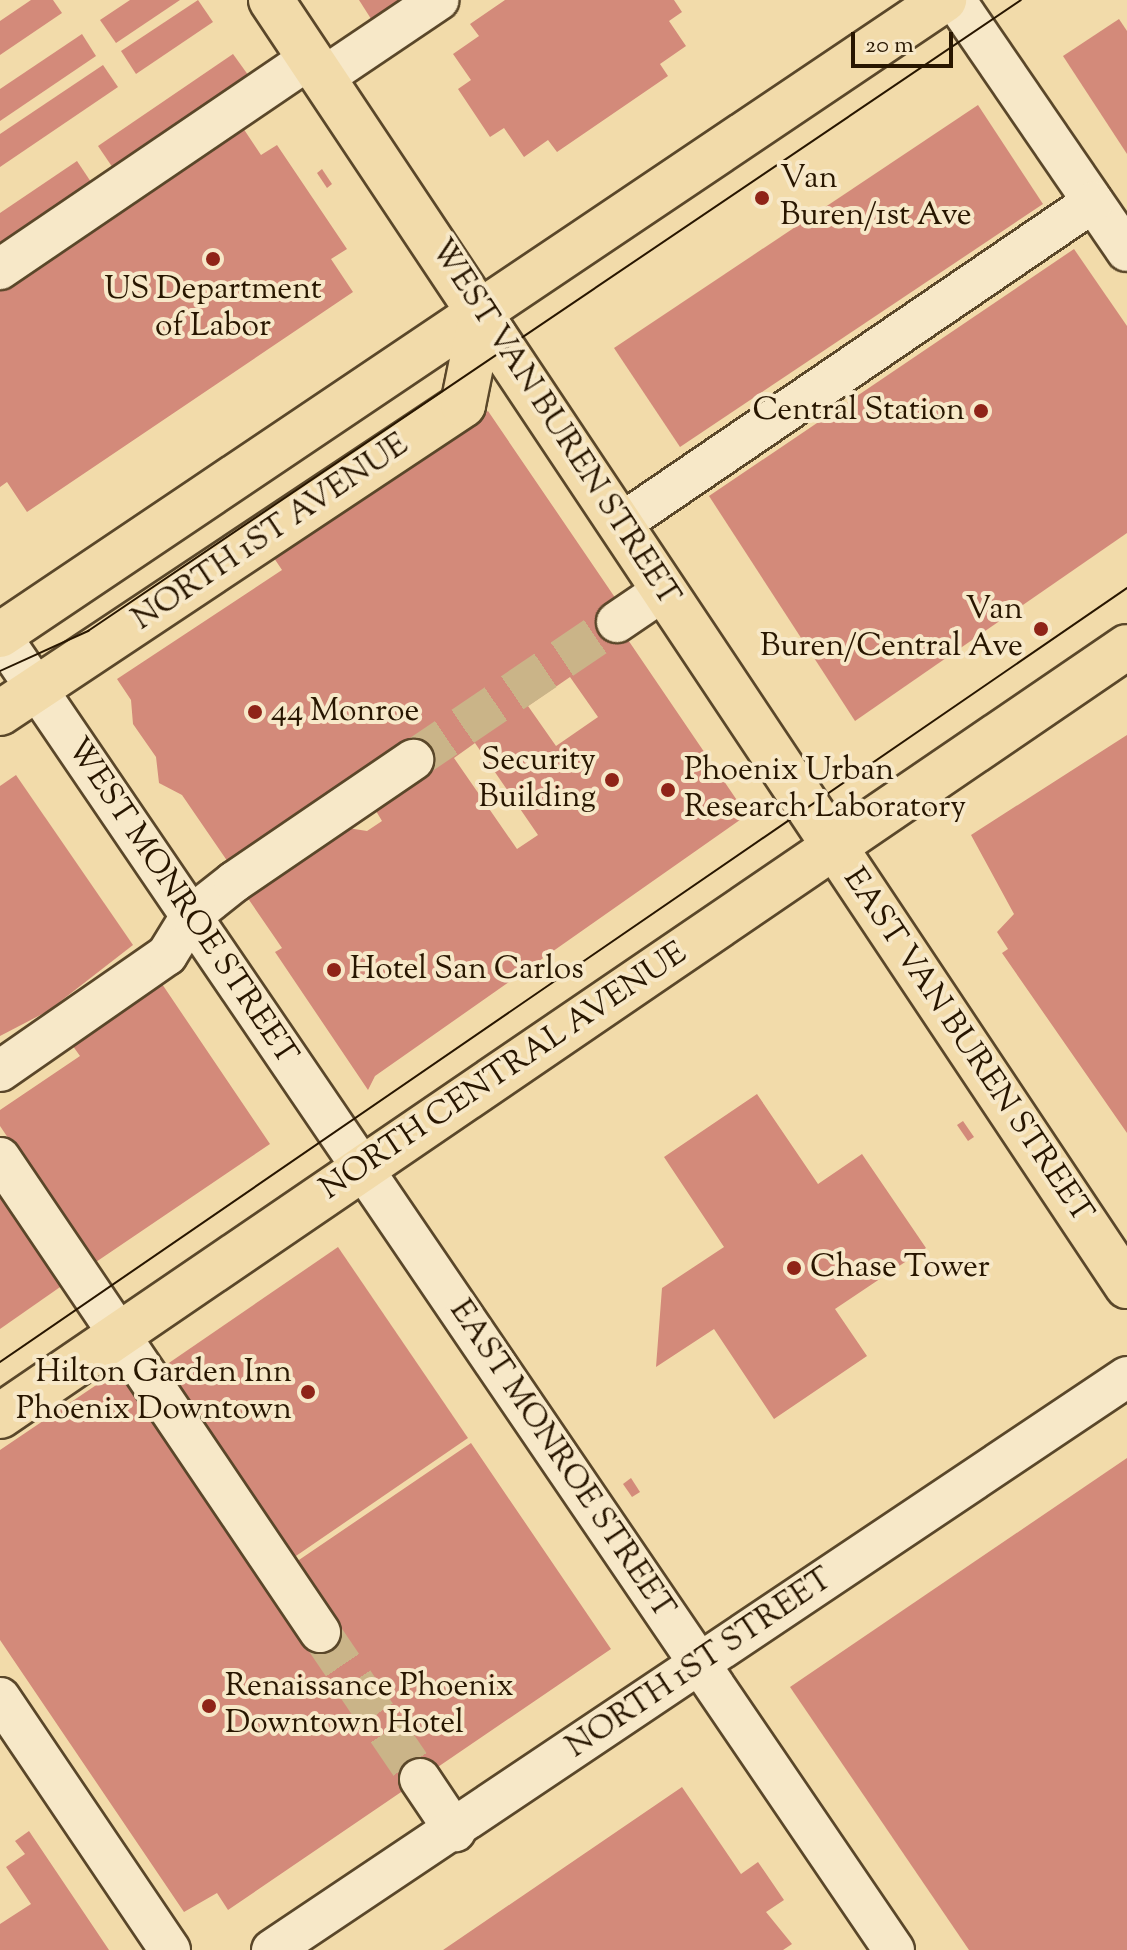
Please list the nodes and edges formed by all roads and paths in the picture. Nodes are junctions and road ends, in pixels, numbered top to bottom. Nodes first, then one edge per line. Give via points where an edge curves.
1 (271, 0) edge
2 (438, 0) edge
3 (944, 0) edge
4 (955, 0) edge
5 (317, 67) junction
6 (1093, 202) junction
7 (1127, 251) edge
8 (0, 269) edge
9 (482, 312) junction
10 (622, 523) junction
11 (664, 590) junction
12 (1127, 616) edge
13 (617, 622) tunnel mouth
14 (0, 635) edge
15 (1127, 647) edge
16 (38, 691) junction
17 (0, 713) edge
18 (1007, 726) junction
19 (413, 760) tunnel mouth
20 (833, 847) junction
21 (191, 916) junction
22 (0, 1071) edge
23 (0, 1158) edge
24 (363, 1169) junction
25 (1127, 1286) edge
26 (120, 1334) junction
27 (1127, 1377) edge
28 (0, 1416) edge
29 (320, 1632) tunnel mouth
30 (700, 1664) junction
31 (0, 1698) edge
32 (420, 1779) tunnel mouth
33 (455, 1831) junction
34 (170, 1950) edge
35 (272, 1950) edge
36 (894, 1950) edge

1 - 5 main road, WEST VAN BUREN STREET
2 - 5 street
3 - 9 main road, NORTH 1ST AVENUE
4 - 6 street
5 - 8 street
5 - 9 main road, WEST VAN BUREN STREET
6 - 7 street
6 - 10 street
9 - 10 main road, WEST VAN BUREN STREET
9 - 14 main road, NORTH 1ST AVENUE
9 - 16 main road, NORTH 1ST AVENUE via 463,405
10 - 11 main road, WEST VAN BUREN STREET
11 - 13 street
11 - 20 main road, WEST VAN BUREN STREET
12 - 18 main road, NORTH CENTRAL AVENUE via 1036,677
14 - 16 street, WEST MONROE STREET
15 - 18 main road, NORTH CENTRAL AVENUE
16 - 17 main road, NORTH 1ST AVENUE
16 - 21 street, WEST MONROE STREET
18 - 20 main road, NORTH CENTRAL AVENUE
19 - 21 street
20 - 24 main road, NORTH CENTRAL AVENUE
20 - 25 main road, EAST VAN BUREN STREET
21 - 22 street via 167,955
21 - 24 street, WEST MONROE STREET
23 - 26 street
24 - 26 main road, NORTH CENTRAL AVENUE
24 - 30 street, EAST MONROE STREET
26 - 28 main road, NORTH CENTRAL AVENUE
26 - 29 street
27 - 30 street, NORTH 1ST STREET
30 - 33 street, NORTH 1ST STREET
30 - 36 street, EAST MONROE STREET
31 - 34 street
32 - 33 street
33 - 35 street, NORTH 1ST STREET

